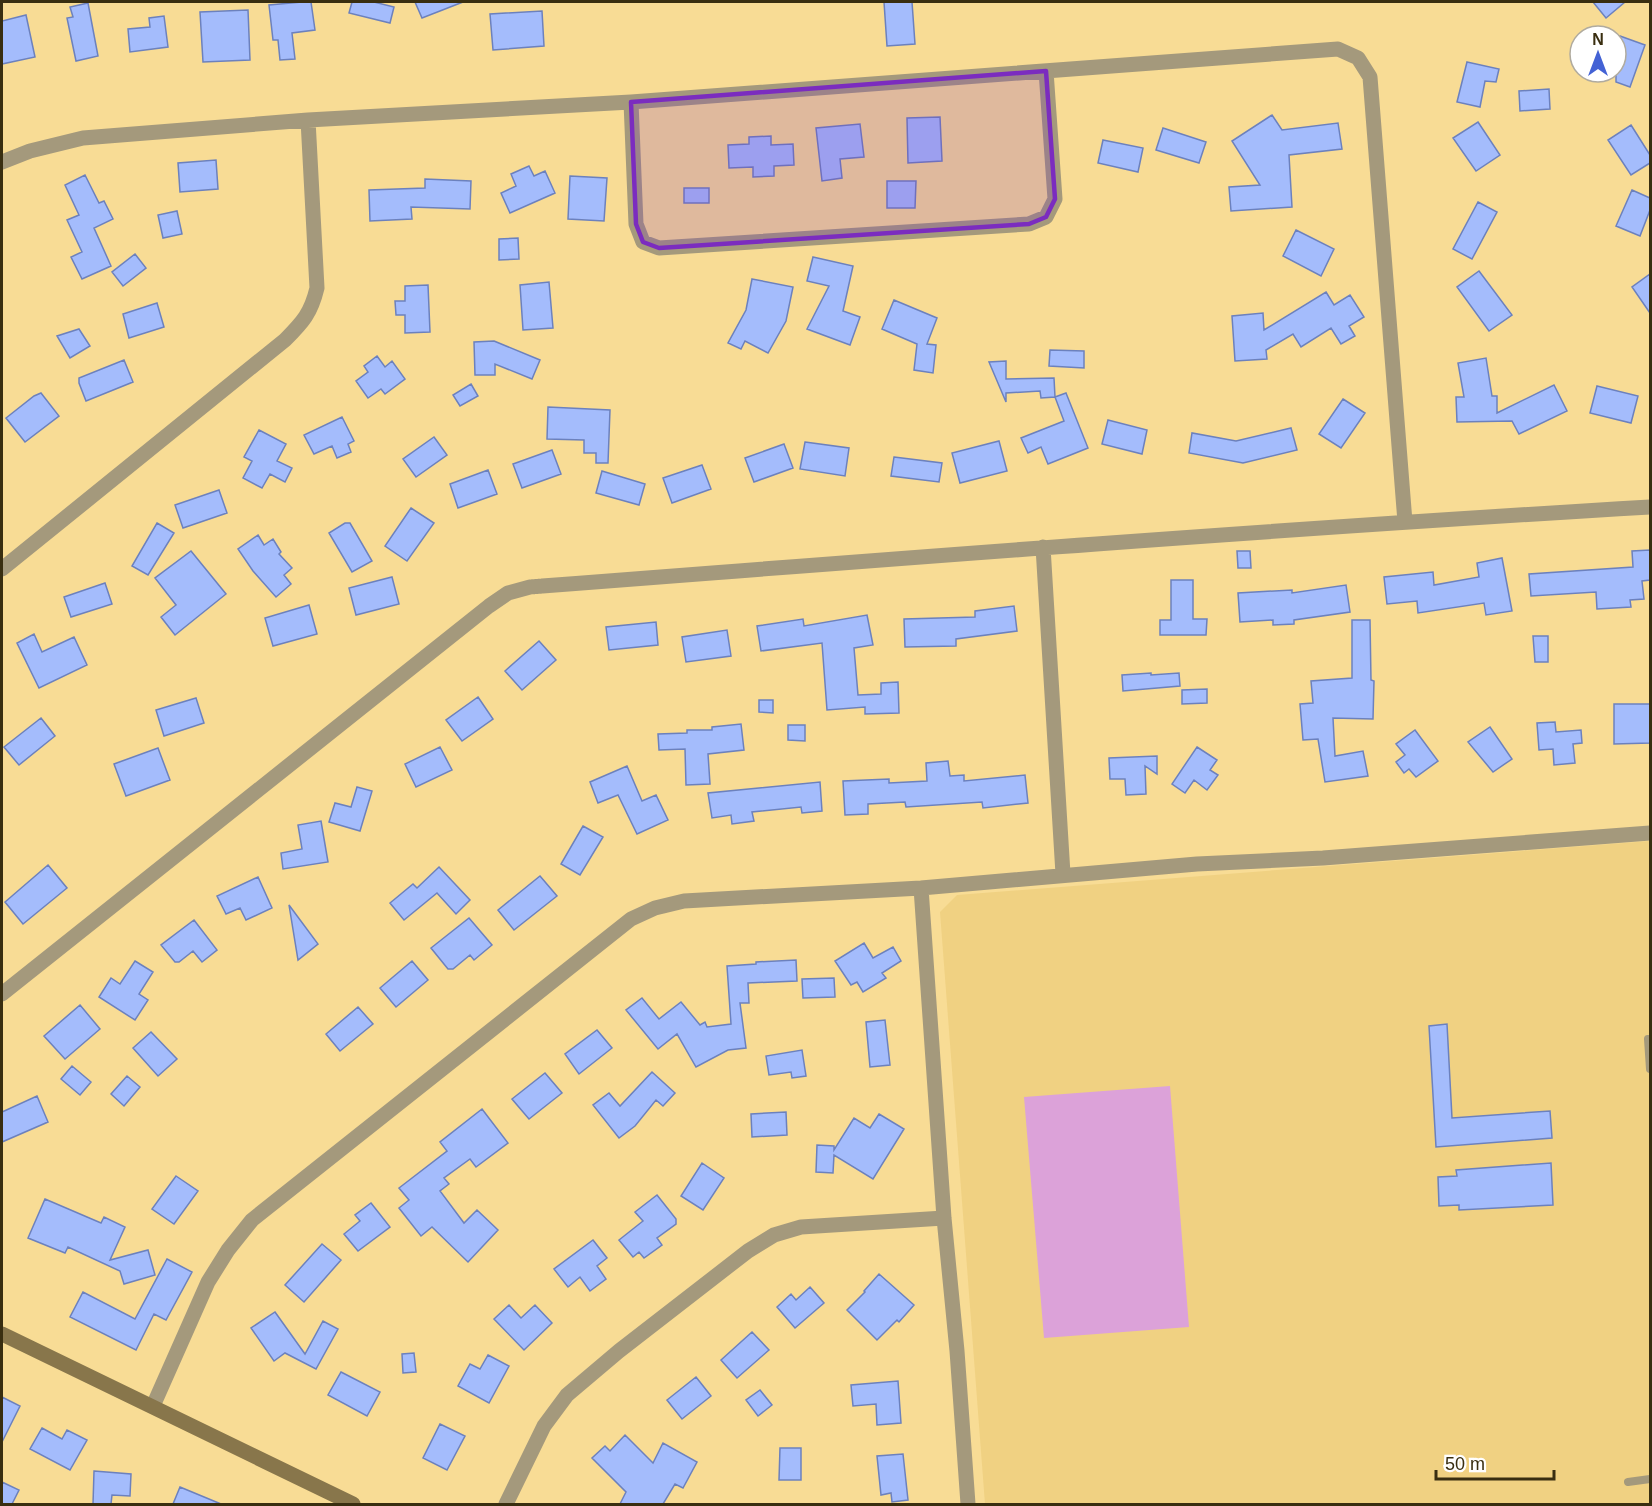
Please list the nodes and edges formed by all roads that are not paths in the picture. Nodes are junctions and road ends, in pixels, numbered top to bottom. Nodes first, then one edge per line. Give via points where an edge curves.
1 (1046, 71) junction
2 (631, 102) junction
3 (308, 120) junction
4 (2, 162) edge
5 (1650, 507) edge
6 (1405, 522) junction
7 (1043, 547) junction
8 (2, 569) edge
9 (1650, 833) edge
10 (1063, 874) junction
11 (921, 888) junction
12 (2, 994) edge
13 (1648, 1039) dead end
14 (1650, 1069) edge
15 (944, 1218) junction
16 (2, 1334) edge
17 (153, 1406) junction
18 (1650, 1479) edge
19 (1628, 1482) dead end
20 (353, 1504) edge
21 (506, 1504) edge
22 (968, 1504) edge

1 - 2 street
1 - 2 street via 1055,199 1046,217 1029,224 659,248 643,242 636,224
1 - 6 street via 1338,49 1358,58 1370,77
2 - 3 street
3 - 4 street via 83,138
3 - 8 street via 317,288 306,319
5 - 6 street
6 - 7 street
7 - 10 street
7 - 12 street via 530,587 508,593
9 - 10 street
10 - 11 street
11 - 15 street
11 - 17 street via 684,901 631,919 252,1220 208,1282
13 - 14 lane
15 - 21 street via 801,1227 774,1234 567,1395 544,1426
15 - 22 street
16 - 17 street
17 - 20 street
18 - 19 lane

